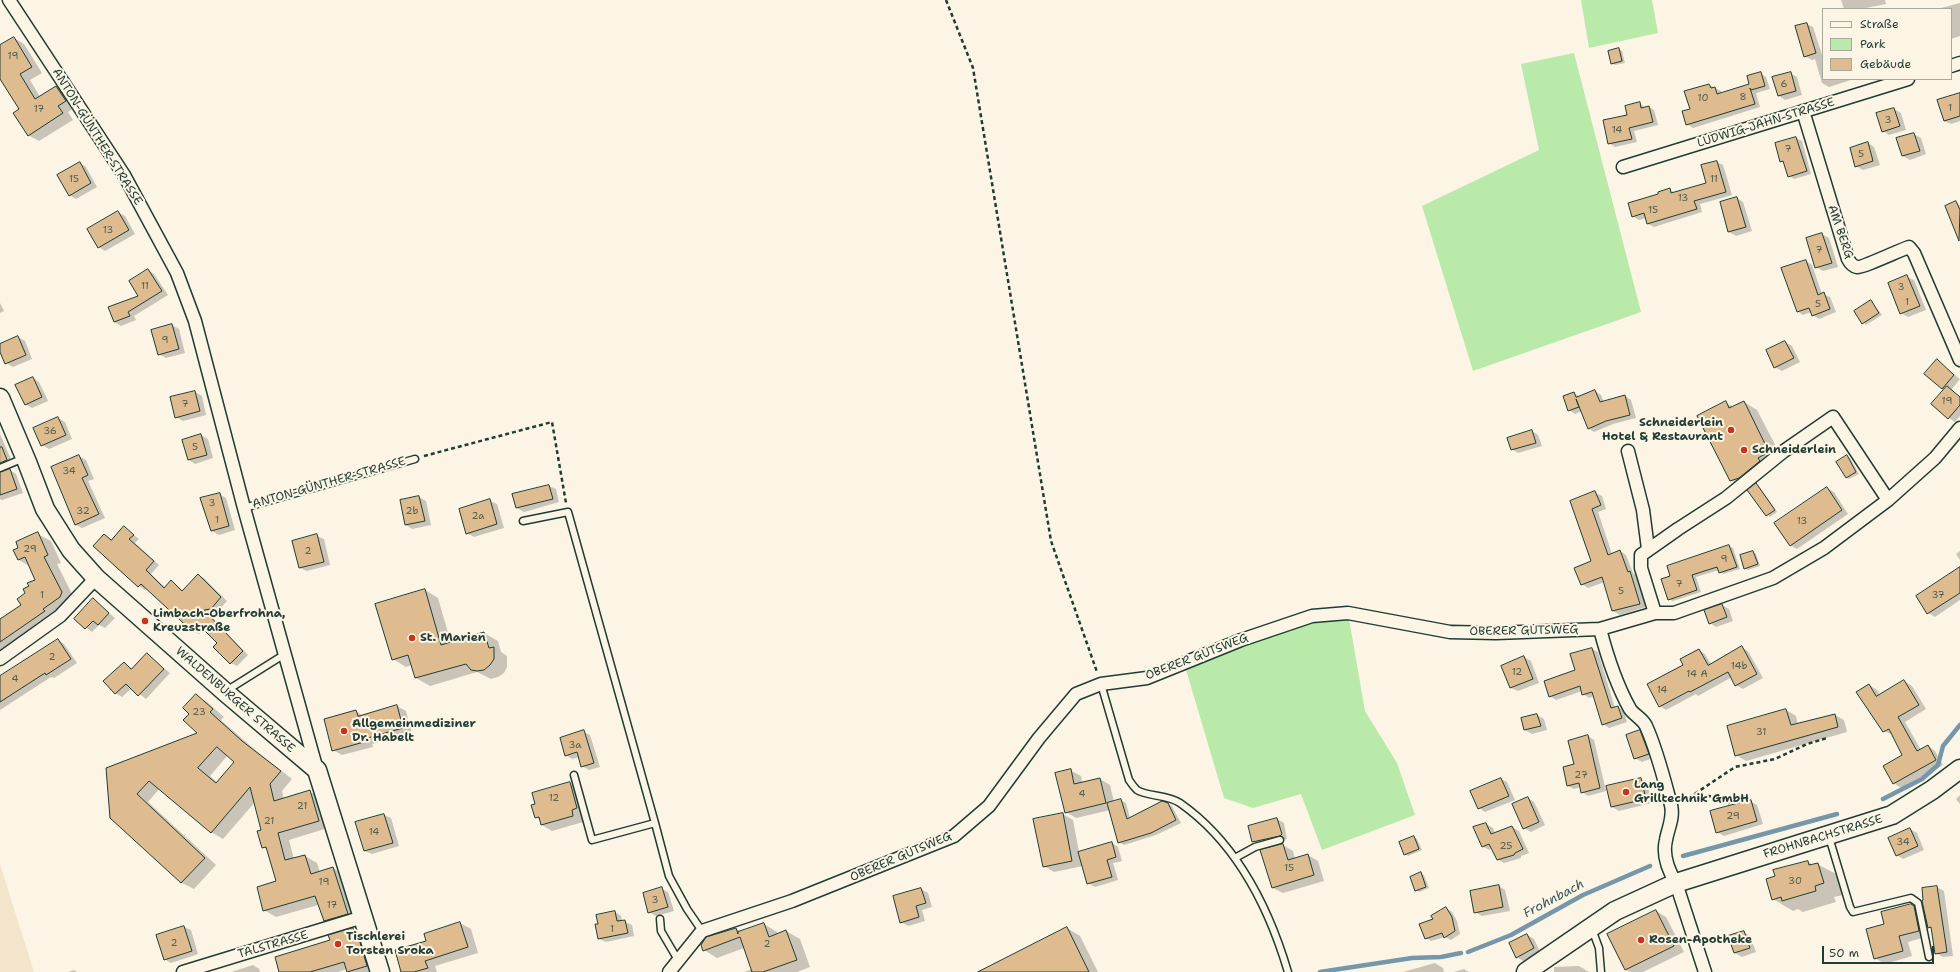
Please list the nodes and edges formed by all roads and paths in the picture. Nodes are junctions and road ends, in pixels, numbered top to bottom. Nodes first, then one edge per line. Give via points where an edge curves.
1 (9, 0) edge
2 (946, 0) edge
3 (1905, 80) edge
4 (1803, 111) junction
5 (1623, 167) dead end
6 (1960, 360) edge
7 (0, 398) edge
8 (1960, 428) edge
9 (1628, 451) dead end
10 (25, 457) junction
11 (415, 459) joint
12 (0, 468) edge
13 (1888, 500) junction
14 (244, 508) junction
15 (568, 512) junction
16 (523, 521) dead end
17 (1648, 549) junction
18 (96, 578) junction
19 (1655, 613) junction
20 (1600, 629) junction
21 (285, 654) junction
22 (0, 659) edge
23 (1101, 684) junction
24 (224, 692) junction
25 (1827, 738) dead end
26 (1960, 769) edge
27 (317, 770) junction
28 (574, 775) dead end
29 (1693, 795) junction
30 (1670, 803) junction
31 (1731, 805) dead end
32 (655, 823) junction
33 (1829, 835) junction
34 (1280, 840) dead end
35 (1235, 858) junction
36 (1676, 883) junction
37 (363, 917) junction
38 (660, 919) dead end
39 (1591, 928) junction
40 (702, 931) junction
41 (1929, 957) dead end
42 (678, 960) junction
43 (183, 972) edge
44 (380, 972) edge
45 (669, 972) edge
46 (1288, 972) edge
47 (1526, 972) edge
48 (1601, 972) edge
49 (1706, 972) edge

1 - 14 street, ANTON-GÜNTHER-STRASSE via 124,175 177,273 195,321
2 - 23 path via 973,68 1051,541
3 - 4 street, LUDWIG-JAHN-STRASSE
4 - 5 street, LUDWIG-JAHN-STRASSE
4 - 6 street, AM BERG via 1851,265 1858,268 1909,247 1914,253
7 - 10 main road, WALDENBURGER STRASSE
8 - 13 street, OBERER GUTSWEG via 1935,458
9 - 17 street via 1643,510
10 - 12 lane
10 - 18 main road, WALDENBURGER STRASSE via 45,509 71,550
11 - 14 lane, ANTON-GÜNTHER-STRASSE
11 - 15 path via 552,422
13 - 17 street via 1833,417 1784,451 1726,498
13 - 19 street, OBERER GUTSWEG via 1824,548 1773,578 1674,613
14 - 21 street, ANTON-GÜNTHER-STRASSE
15 - 16 lane
15 - 32 lane
17 - 19 street via 1641,555 1641,568
18 - 22 street via 60,616
18 - 24 main road, WALDENBURGER STRASSE
19 - 20 street, OBERER GUTSWEG
20 - 23 street, OBERER GUTSWEG via 1450,632 1348,613 1312,616 1241,640 1147,678
20 - 30 street via 1606,652 1625,698 1631,710 1646,724
21 - 24 lane
21 - 27 street, ANTON-GÜNTHER-STRASSE
23 - 35 lane via 1129,780 1138,790 1179,802 1212,831
23 - 40 street, OBERER GUTSWEG via 1076,694 1039,738 989,806 954,836 792,901
24 - 27 main road, WALDENBURGER STRASSE
25 - 29 path via 1775,759 1735,767
26 - 33 main road, FROHNBACHSTRASSE via 1892,815
27 - 37 main road
28 - 32 lane via 592,840
29 - 30 path
29 - 31 path via 1722,797
30 - 36 street via 1672,823 1664,855 1669,872
32 - 40 lane via 669,876
33 - 36 main road, FROHNBACHSTRASSE
33 - 41 lane via 1853,912 1911,898 1916,900
34 - 35 lane via 1255,847
35 - 46 lane via 1259,896
36 - 39 main road, FROHNBACHSTRASSE via 1615,912
36 - 49 street
37 - 43 street, TALSTRASSE
37 - 44 main road
38 - 42 lane via 661,931
39 - 47 main road, FROHNBACHSTRASSE
39 - 48 lane via 1599,948
40 - 42 street
42 - 45 street

